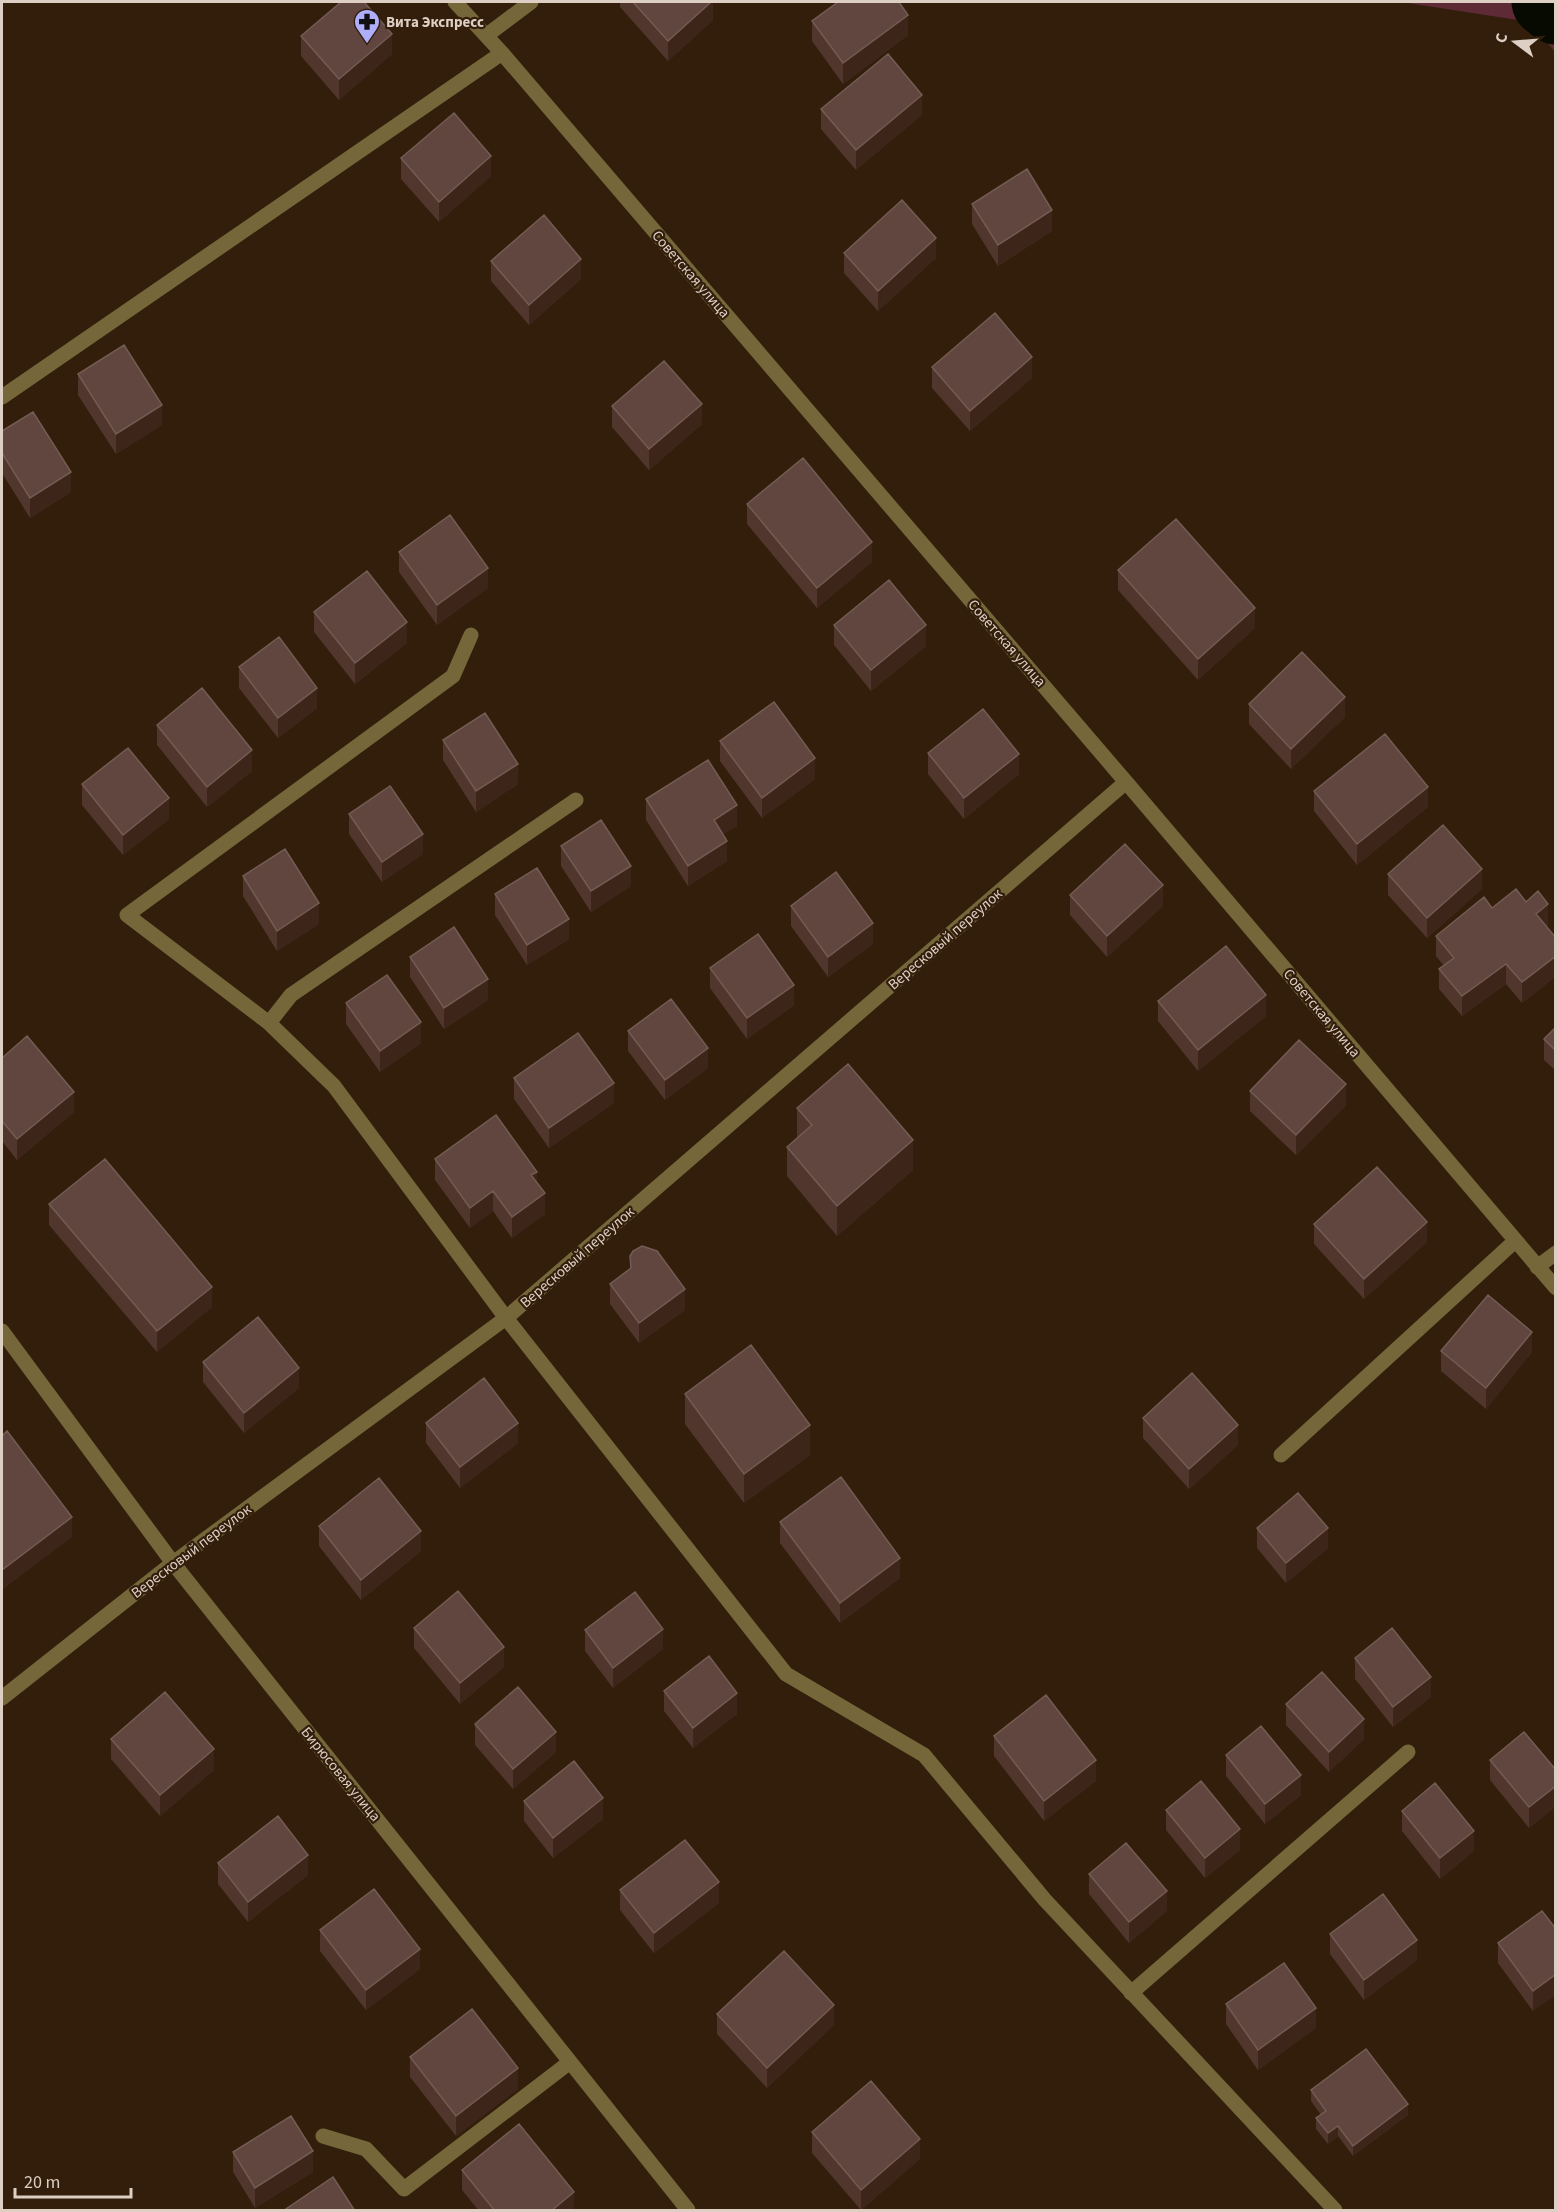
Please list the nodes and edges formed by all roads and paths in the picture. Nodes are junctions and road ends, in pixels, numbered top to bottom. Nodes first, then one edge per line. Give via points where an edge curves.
1 (455, 2) edge
2 (531, 2) edge
3 (487, 35) junction
4 (502, 53) junction
5 (2, 397) edge
6 (471, 635) dead end
7 (1126, 782) junction
8 (576, 800) dead end
9 (269, 1023) junction
10 (1515, 1241) junction
11 (1556, 1253) edge
12 (1537, 1267) junction
13 (1556, 1288) edge
14 (506, 1318) junction
15 (2, 1331) edge
16 (1281, 1455) dead end
17 (173, 1563) junction
18 (2, 1698) edge
19 (1408, 1752) dead end
20 (1131, 1993) junction
21 (570, 2062) junction
22 (323, 2136) dead end
23 (688, 2211) edge
24 (1335, 2211) edge

1 - 3 street, Советская улица
2 - 3 street
3 - 4 street, Советская улица
4 - 5 street
4 - 7 street, Советская улица
6 - 9 street via 453,676 127,915
7 - 10 street, Советская улица
7 - 14 street, Вересковый переулок
8 - 9 street via 291,995
9 - 14 street via 334,1086
10 - 12 street, Советская улица
10 - 16 street
11 - 12 street
12 - 13 street, Советская улица
14 - 17 street, Вересковый переулок
14 - 20 street via 786,1674 924,1755 1045,1900
15 - 17 street, Бирюсовая улица
17 - 18 street, Вересковый переулок
17 - 21 street, Бирюсовая улица
19 - 20 street
20 - 24 street
21 - 22 street via 404,2188 366,2149
21 - 23 street, Бирюсовая улица

